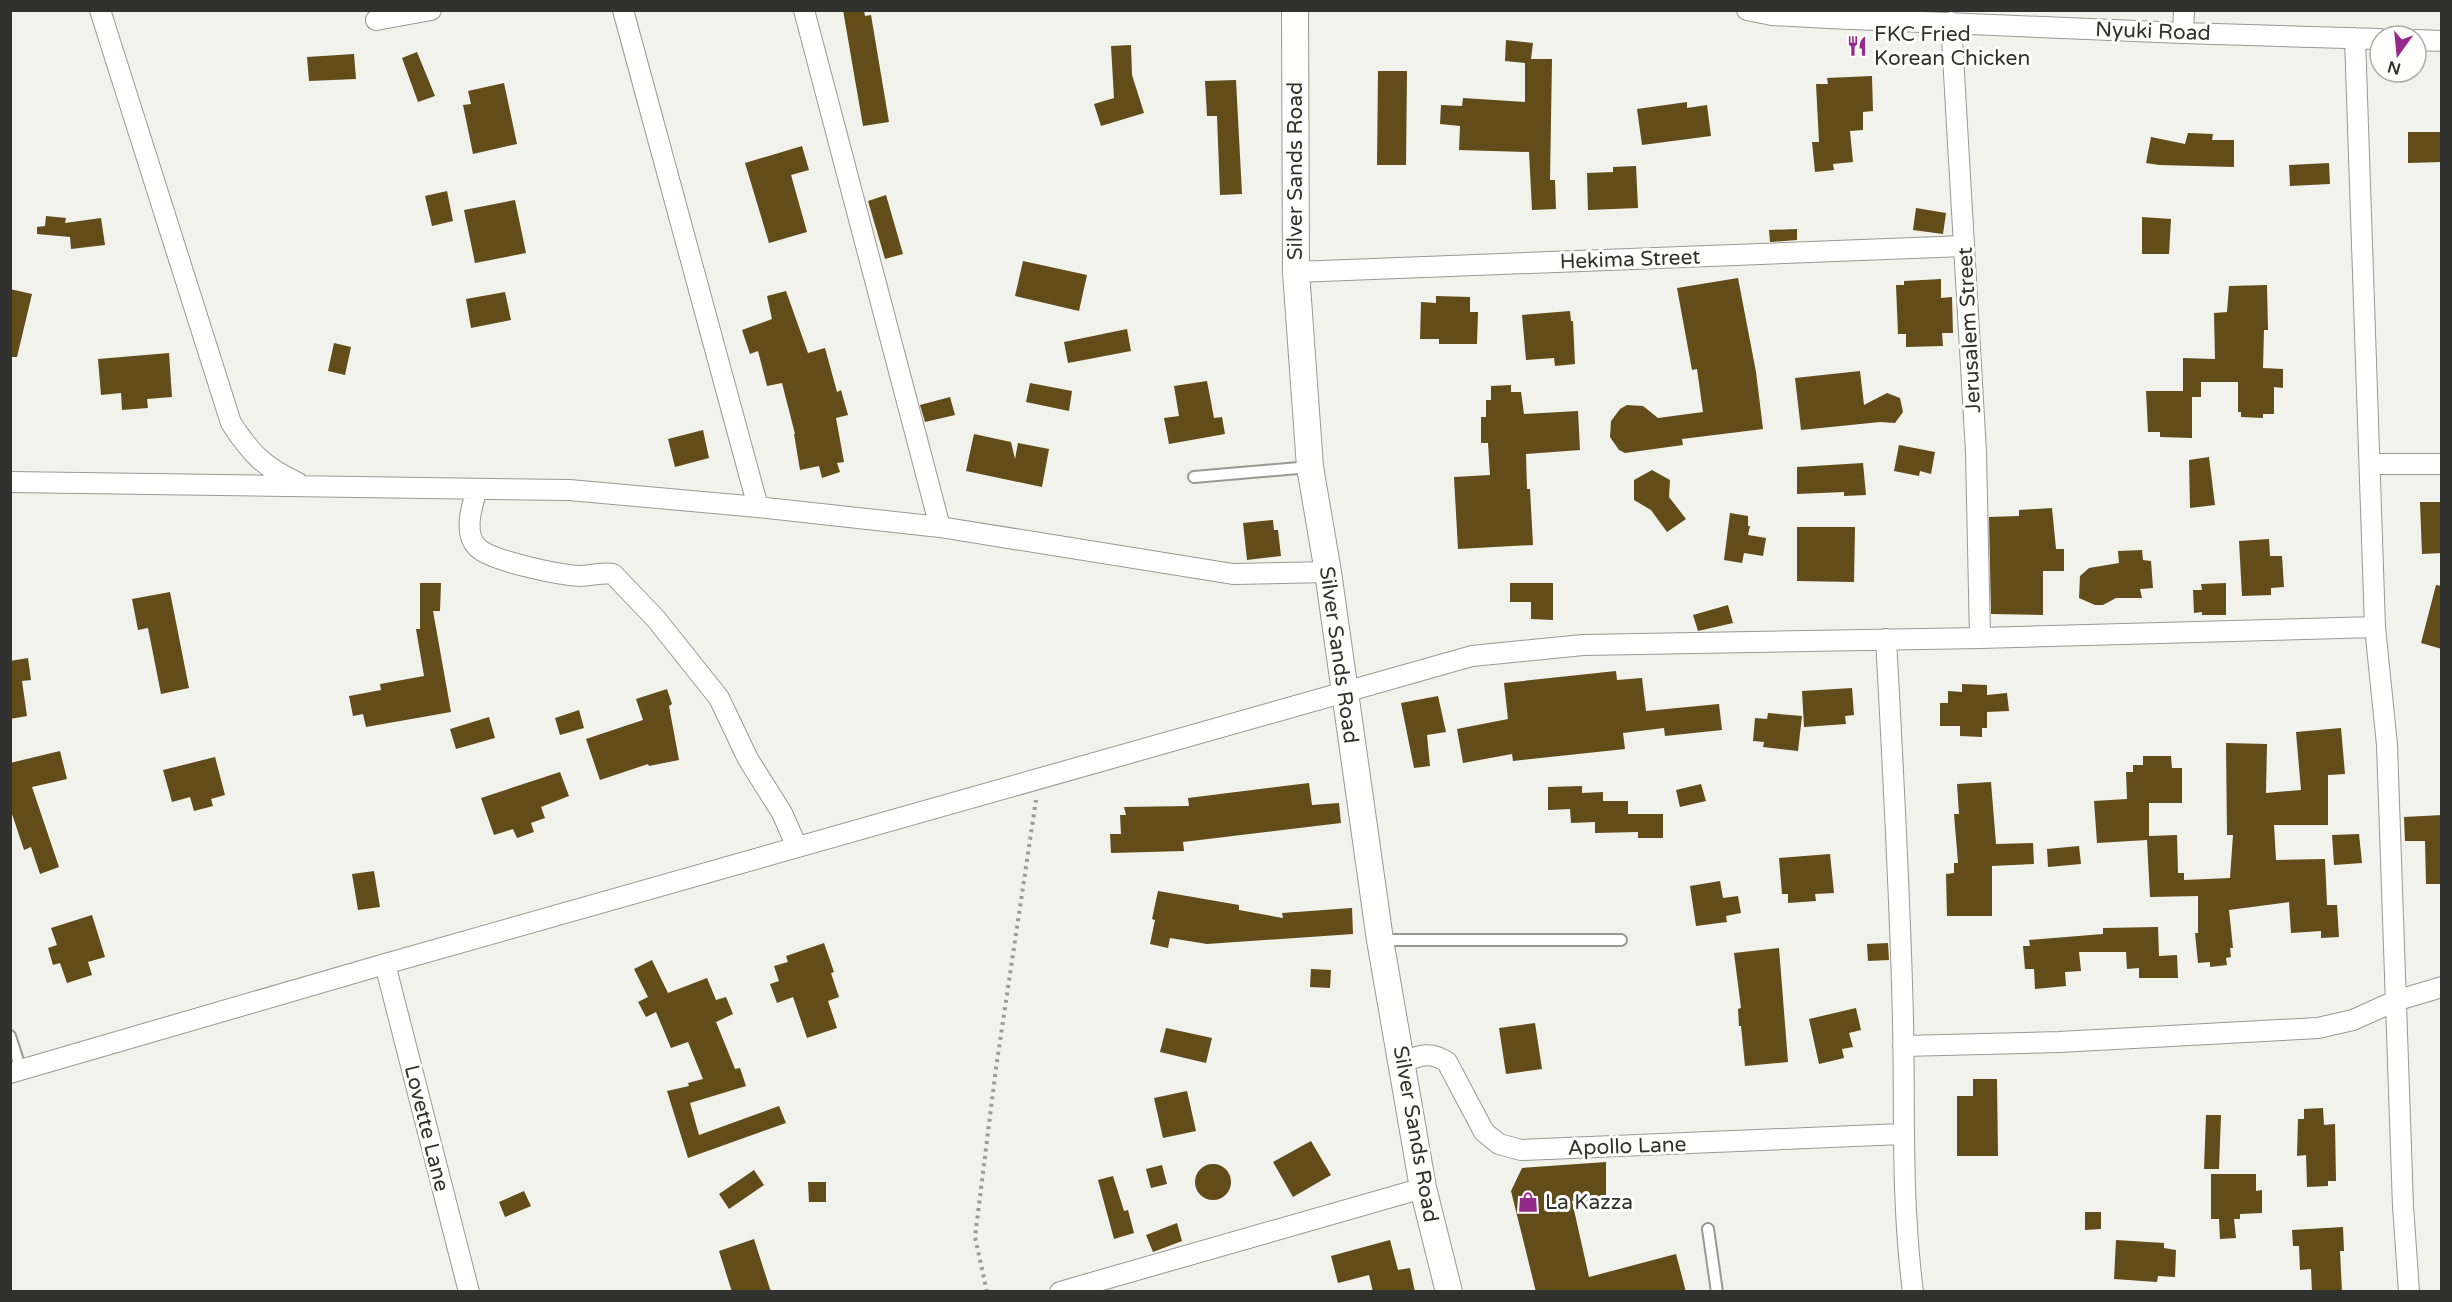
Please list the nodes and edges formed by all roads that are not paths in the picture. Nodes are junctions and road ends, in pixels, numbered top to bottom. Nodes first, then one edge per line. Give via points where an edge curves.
1 (100, 10) edge
2 (431, 10) edge
3 (624, 10) edge
4 (804, 10) edge
5 (1295, 10) edge
6 (1747, 10) edge
7 (2184, 10) edge
8 (1828, 14) edge
9 (376, 20) dead end
10 (1951, 22) junction
11 (2183, 33) junction
12 (2355, 38) junction
13 (2368, 39) edge
14 (1964, 246) junction
15 (1296, 272) junction
16 (2370, 464) junction
17 (2442, 464) edge
18 (1310, 467) junction
19 (1194, 477) dead end
20 (10, 482) edge
21 (303, 485) junction
22 (477, 489) junction
23 (758, 507) junction
24 (940, 527) junction
25 (1328, 572) junction
26 (2375, 627) junction
27 (1980, 638) junction
28 (1886, 639) junction
29 (1344, 693) junction
30 (797, 847) junction
31 (1380, 940) junction
32 (1621, 940) dead end
33 (385, 964) junction
34 (2442, 987) edge
35 (2395, 1000) junction
36 (10, 1036) edge
37 (1903, 1046) junction
38 (1403, 1062) junction
39 (16, 1072) edge
40 (1902, 1134) junction
41 (1424, 1188) junction
42 (1708, 1229) dead end
43 (469, 1292) edge
44 (1060, 1292) edge
45 (1449, 1292) edge
46 (1717, 1292) edge
47 (1913, 1292) edge
48 (2409, 1292) edge

1 - 21 street via 231,423 249,450 274,471
2 - 9 street
3 - 23 street
4 - 24 street
5 - 15 street, Silver Sands Road
6 - 8 street, Nyuki Road via 1772,15
7 - 11 street
8 - 10 street, Nyuki Road
10 - 11 street, Nyuki Road
10 - 14 street, Jerusalem Street
11 - 12 street, Nyuki Road
12 - 13 street, Nyuki Road
12 - 16 street
14 - 15 street, Hekima Street
14 - 27 street, Jerusalem Street via 1976,452
15 - 18 street, Silver Sands Road
16 - 17 street
16 - 26 street
18 - 19 lane
18 - 25 street, Silver Sands Road
20 - 21 street
21 - 22 street
22 - 23 street via 569,490
22 - 30 street via 470,524 477,548 508,562 573,576 612,574 656,619 719,698
23 - 24 street
24 - 25 street via 1233,574
25 - 29 street, Silver Sands Road
26 - 27 street
26 - 35 street via 2387,745
27 - 28 street
28 - 29 street via 1583,645 1473,656
28 - 37 street via 1899,872
29 - 30 street
29 - 31 street, Silver Sands Road
30 - 33 street
31 - 32 lane
31 - 38 street, Silver Sands Road
33 - 39 street
33 - 43 street, Lovette Lane
34 - 35 street
35 - 37 street via 2353,1020 2318,1028
35 - 48 street
36 - 39 lane
37 - 40 street
38 - 40 street, Apollo Lane via 1423,1054 1447,1062 1484,1132 1499,1144 1521,1150
38 - 41 street, Silver Sands Road
40 - 47 street via 1906,1236
41 - 44 street
41 - 45 street, Silver Sands Road
42 - 46 lane

